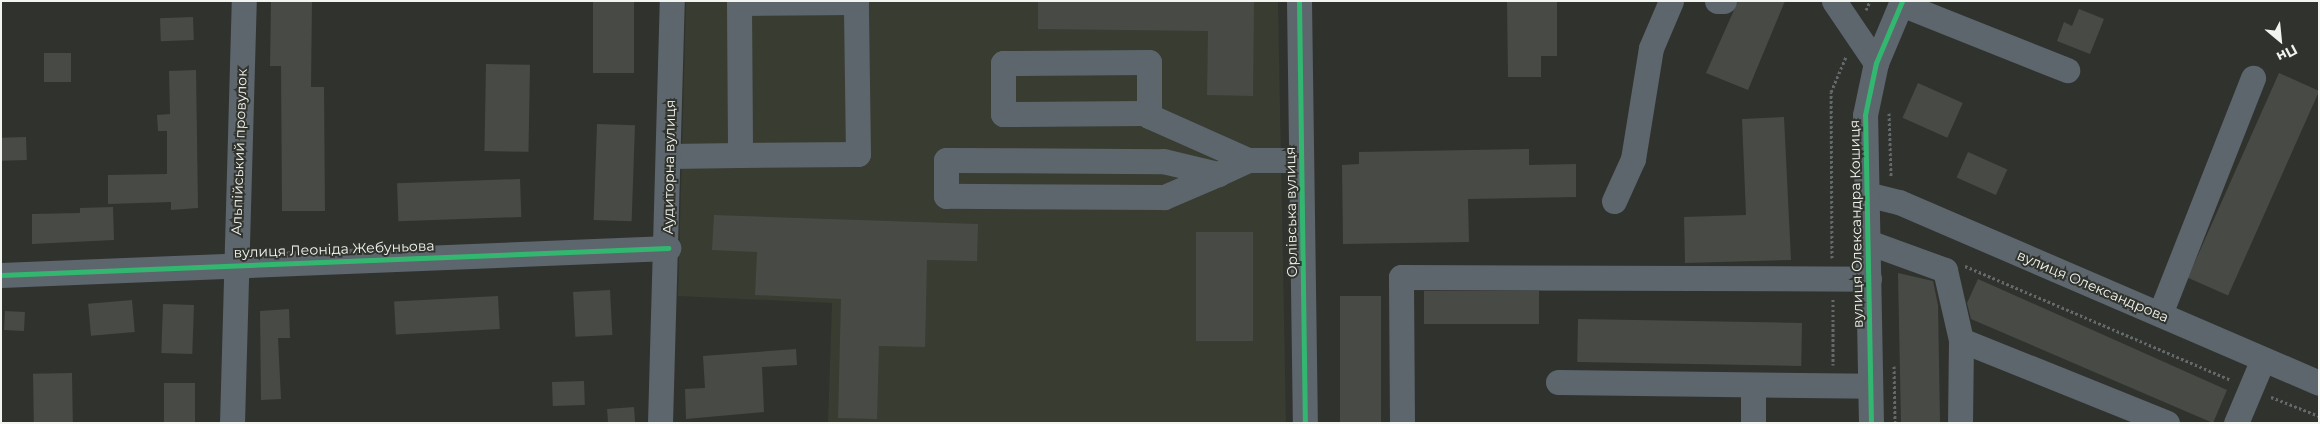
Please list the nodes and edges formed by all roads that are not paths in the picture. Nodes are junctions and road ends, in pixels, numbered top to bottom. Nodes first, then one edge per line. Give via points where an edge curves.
1 (244, 1) edge
2 (672, 1) edge
3 (1299, 1) edge
4 (1672, 1) edge
5 (1717, 1) edge
6 (1724, 1) edge
7 (1834, 1) edge
8 (1901, 3) edge
9 (1876, 63) junction
10 (2067, 70) dead end
11 (2253, 78) dead end
12 (1149, 116) junction
13 (669, 156) junction
14 (740, 156) junction
15 (1248, 160) junction
16 (1301, 160) junction
17 (1218, 174) junction
18 (1866, 194) junction
19 (1614, 202) dead end
20 (1868, 242) junction
21 (668, 248) junction
22 (236, 264) junction
23 (1, 275) edge
24 (1869, 279) junction
25 (2160, 314) junction
26 (1961, 340) junction
27 (2263, 359) junction
28 (1558, 382) dead end
29 (2319, 384) edge
30 (1752, 385) junction
31 (1870, 386) junction
32 (232, 423) edge
33 (660, 423) edge
34 (1305, 423) edge
35 (1402, 423) edge
36 (1753, 423) edge
37 (1871, 423) edge
38 (1960, 423) edge
39 (2167, 423) edge
40 (2236, 423) edge

1 - 22 street, Альпійський провулок
2 - 13 street, Аудиторна вулиця
3 - 16 street, Орлівська вулиця
4 - 19 street via 1651,48 1633,159
5 - 6 street
7 - 9 street
8 - 9 street, вулиця Олександра Кошиця
8 - 10 street
9 - 18 street, вулиця Олександра Кошиця via 1865,115
11 - 25 street
12 - 12 street via 1003,114 1003,63 1149,62
12 - 15 street
13 - 14 street
13 - 21 street, Аудиторна вулиця
14 - 14 street via 858,154 856,2 739,3
15 - 16 street
15 - 17 street
16 - 34 street, Орлівська вулиця
17 - 17 street via 1163,161 946,160 946,196 1164,197
18 - 20 street, вулиця Олександра Кошиця
18 - 25 street, вулиця Олександрова via 1899,202
20 - 24 street, вулиця Олександра Кошиця
20 - 26 street via 1945,270
21 - 22 street, вулиця Леоніда Жебуньова
21 - 33 street, Аудиторна вулиця
22 - 23 street, вулиця Леоніда Жебуньова
22 - 32 street, Альпійський провулок
24 - 31 street, вулиця Олександра Кошиця
24 - 35 street via 1400,277
25 - 27 street, вулиця Олександрова
26 - 38 street
26 - 39 street
27 - 29 street, вулиця Олександрова
27 - 40 street
28 - 30 street
30 - 31 street
30 - 36 street
31 - 37 street, вулиця Олександра Кошиця

